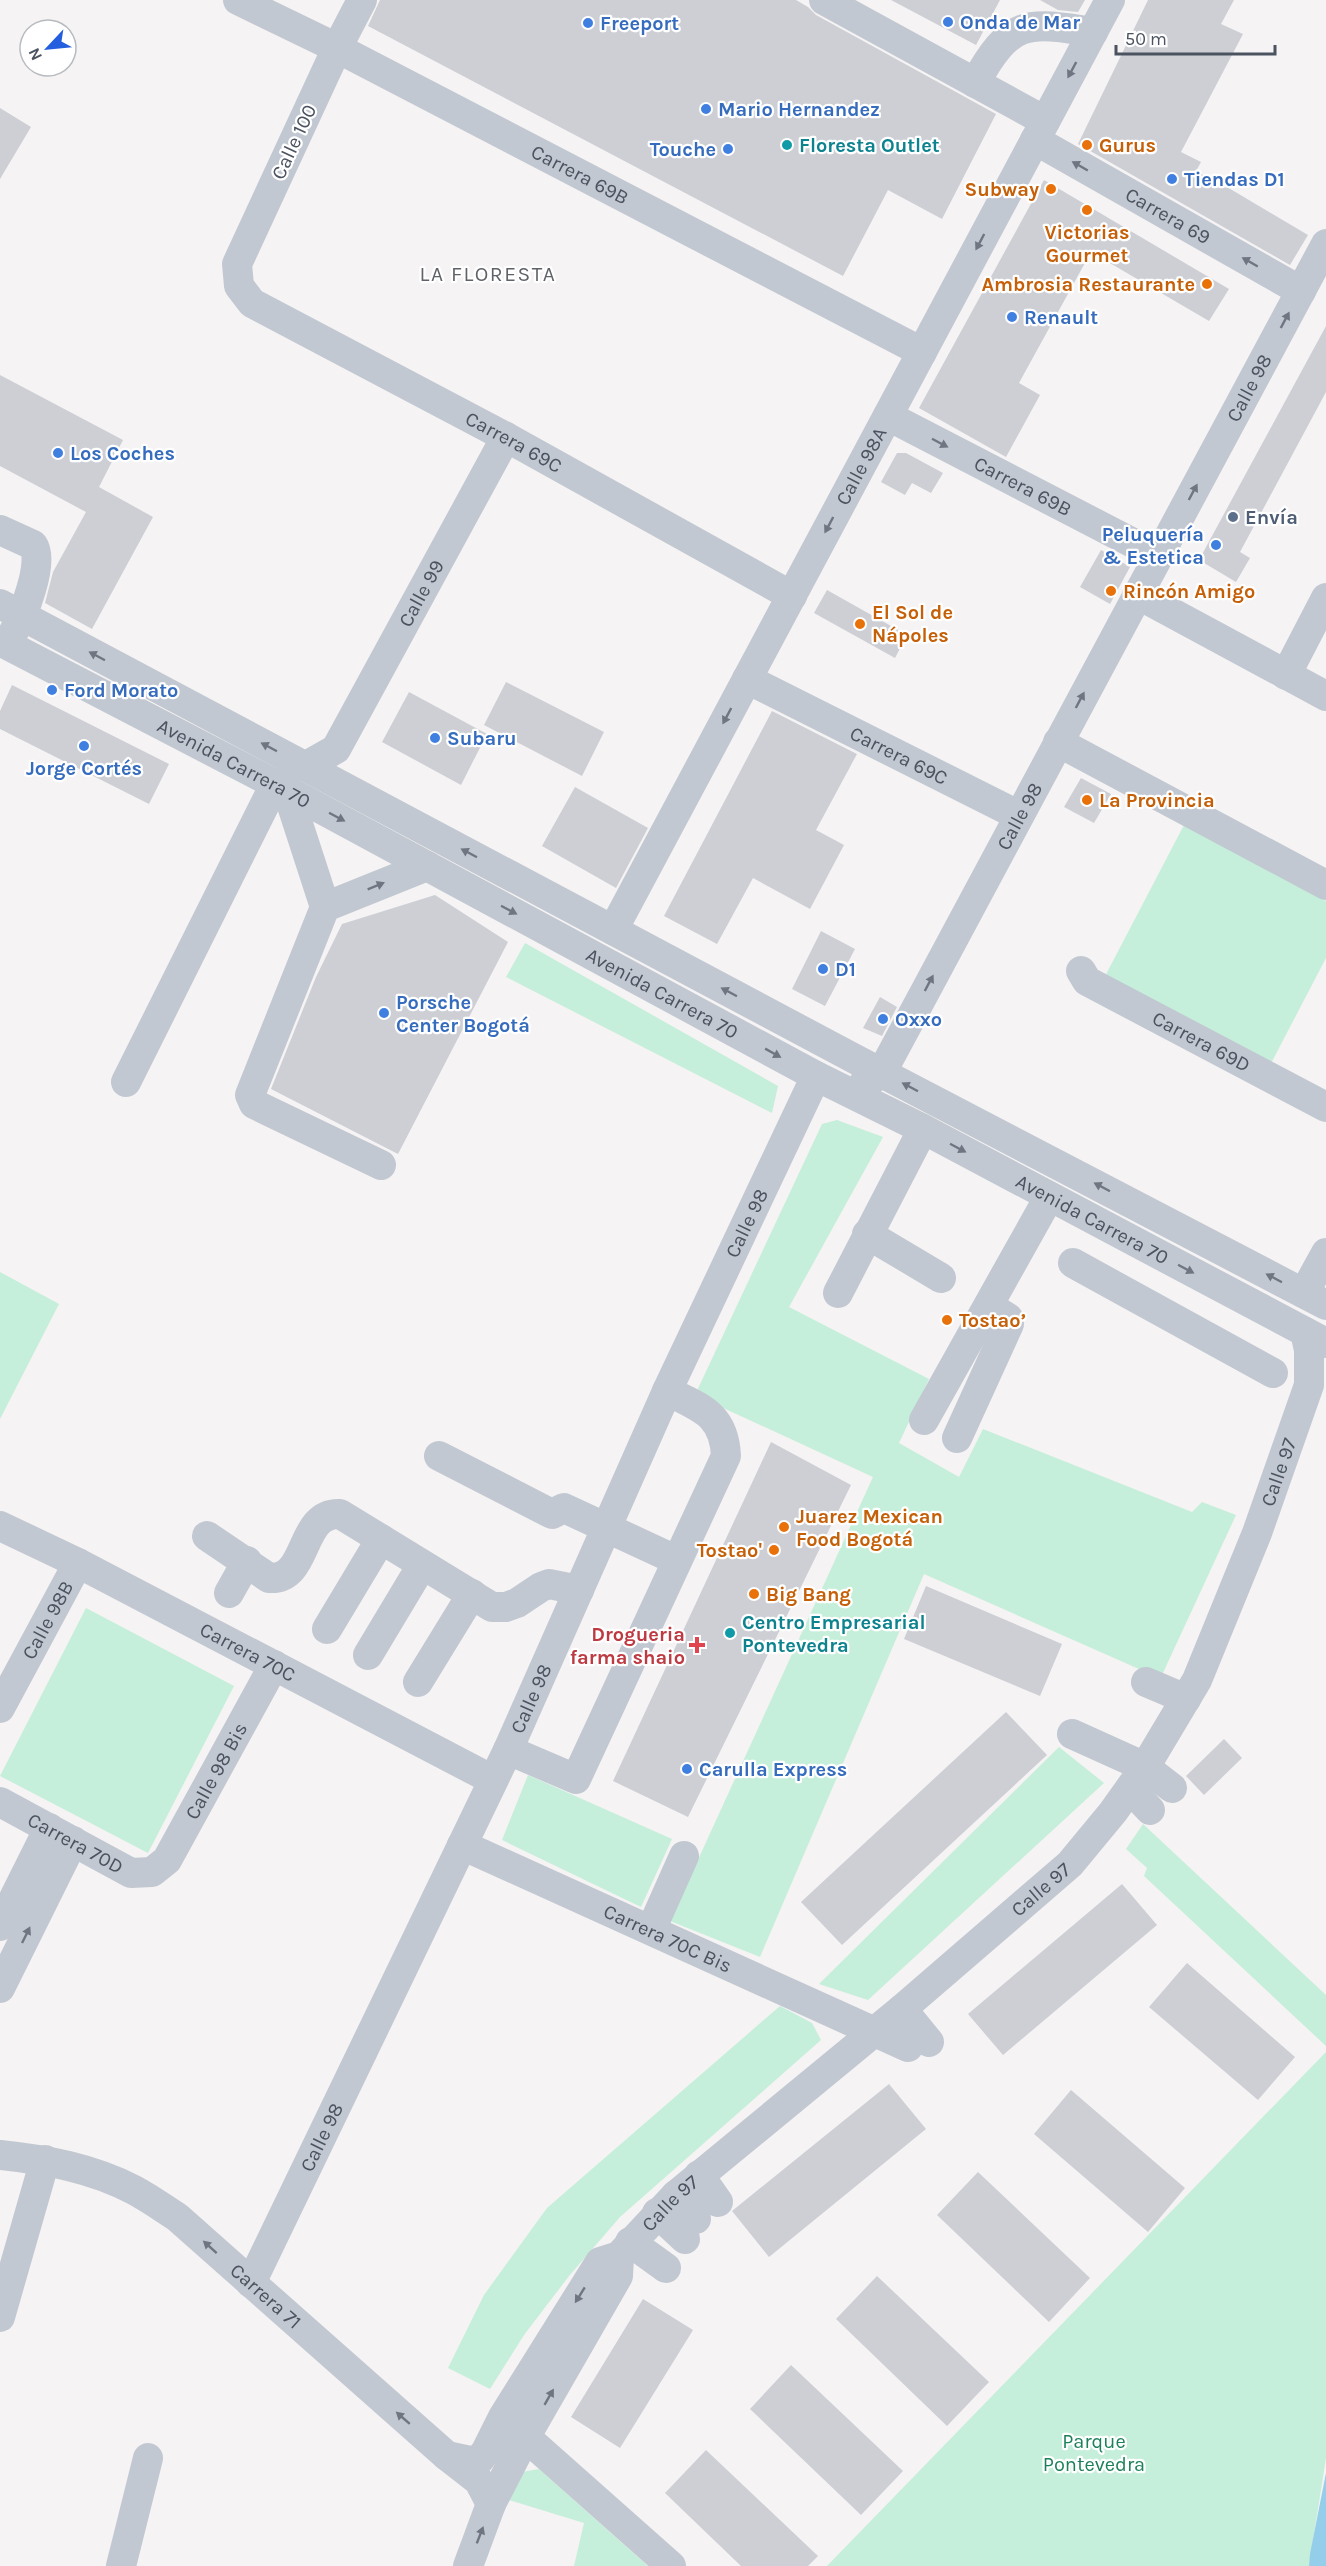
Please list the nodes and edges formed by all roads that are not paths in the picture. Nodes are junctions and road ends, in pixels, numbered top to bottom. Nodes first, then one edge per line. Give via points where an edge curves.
1 (238, 0) edge
2 (362, 0) edge
3 (824, 0) edge
4 (1110, 0) edge
5 (1093, 32) junction
6 (337, 48) junction
7 (975, 83) junction
8 (1040, 130) junction
9 (1326, 244) edge
10 (239, 286) joint
11 (1301, 291) junction
12 (922, 352) junction
13 (888, 416) junction
14 (506, 437) junction
15 (0, 530) edge
16 (1158, 556) junction
17 (1137, 594) junction
18 (792, 596) junction
19 (1326, 598) edge
20 (11, 610) edge
21 (2, 647) edge
22 (1286, 675) junction
23 (747, 679) junction
24 (1326, 696) edge
25 (1058, 742) junction
26 (336, 749) junction
27 (306, 766) junction
28 (340, 784) junction
29 (282, 788) junction
30 (1018, 815) junction
31 (427, 866) junction
32 (1326, 885) edge
33 (325, 907) junction
34 (613, 930) junction
35 (1081, 971) dead end
36 (882, 1072) junction
37 (816, 1076) junction
38 (126, 1082) dead end
39 (1326, 1107) edge
40 (923, 1129) junction
41 (381, 1165) dead end
42 (1049, 1197) junction
43 (867, 1234) junction
44 (1155, 1252) junction
45 (1326, 1253) edge
46 (1073, 1263) dead end
47 (941, 1278) dead end
48 (838, 1293) dead end
49 (1133, 1294) junction
50 (1315, 1299) edge
51 (989, 1306) junction
52 (1315, 1338) edge
53 (1273, 1373) dead end
54 (1326, 1380) edge
55 (668, 1390) junction
56 (1304, 1403) junction
57 (924, 1420) dead end
58 (957, 1438) dead end
59 (439, 1456) dead end
60 (0, 1526) edge
61 (606, 1527) junction
62 (207, 1536) dead end
63 (381, 1539) junction
64 (676, 1560) junction
65 (247, 1561) junction
66 (78, 1563) junction
67 (422, 1565) junction
68 (291, 1572) junction
69 (579, 1590) junction
70 (229, 1593) dead end
71 (472, 1594) junction
72 (278, 1601) dead end
73 (327, 1629) dead end
74 (368, 1655) dead end
75 (274, 1665) junction
76 (418, 1682) dead end
77 (1146, 1682) dead end
78 (1186, 1699) junction
79 (0, 1708) edge
80 (1072, 1734) dead end
81 (508, 1750) junction
82 (1137, 1778) junction
83 (493, 1780) junction
84 (1172, 1788) dead end
85 (1, 1806) edge
86 (1150, 1810) dead end
87 (61, 1835) junction
88 (462, 1845) junction
89 (684, 1856) dead end
90 (152, 1872) joint
91 (0, 1926) edge
92 (651, 1930) junction
93 (0, 1988) edge
94 (902, 2009) junction
95 (876, 2031) junction
96 (0, 2155) edge
97 (45, 2160) junction
98 (699, 2175) junction
99 (667, 2204) junction
100 (624, 2249) junction
101 (666, 2268) dead end
102 (251, 2283) junction
103 (0, 2317) edge
104 (503, 2417) junction
105 (526, 2436) junction
106 (447, 2456) junction
107 (148, 2458) dead end
108 (491, 2504) junction
109 (121, 2566) edge
110 (468, 2566) edge
111 (671, 2566) edge

1 - 6 street, Carrera 69B
2 - 6 street, Calle 100
3 - 7 street, Carrera 69
4 - 5 street, Calle 98A
5 - 7 street via 1031,26 1013,34 992,52
5 -> 8 street, Calle 98A
6 - 10 street, Calle 100 via 237,264
6 - 12 street, Carrera 69B
7 - 8 street, Carrera 69
11 -> 8 street, Carrera 69
8 -> 12 street, Calle 98A
9 - 11 street, Calle 98
10 - 14 street, Carrera 69C via 252,303
16 -> 11 street, Calle 98
12 - 13 street, Calle 98A
13 -> 16 street, Carrera 69B
13 -> 18 street, Calle 98A
14 - 18 street, Carrera 69C
14 - 26 street, Calle 99
15 - 20 street via 33,545 38,557
16 - 17 street, Calle 98
17 - 22 street
25 -> 17 street, Calle 98
18 - 23 street, Calle 98A
19 - 22 street
20 - 21 street
27 -> 20 street, Avenida Carrera 70
21 - 29 street, Avenida Carrera 70
22 - 24 street
23 - 30 street, Carrera 69C
23 -> 34 street, Calle 98A
25 - 30 street, Calle 98
25 - 32 street
26 - 27 street
26 - 28 street
27 - 28 street, Avenida Carrera 70
28 - 29 street via 333,787 291,768
34 -> 28 street, Avenida Carrera 70
29 -> 31 street, Avenida Carrera 70
29 - 33 street
29 - 38 street
36 -> 30 street, Calle 98
33 -> 31 street
31 -> 37 street, Avenida Carrera 70
33 - 41 street via 250,1100
36 -> 34 street, Avenida Carrera 70
35 - 39 street, Carrera 69D via 1087,981
36 - 37 street via 863,1082
50 -> 36 street, Avenida Carrera 70
37 - 40 street, Avenida Carrera 70
37 - 55 street, Calle 98
40 -> 42 street, Avenida Carrera 70
40 - 43 street
42 - 44 street, Avenida Carrera 70
42 - 51 street
43 - 47 street
43 - 48 street
44 - 49 street
44 -> 52 street, Avenida Carrera 70
45 - 50 street
46 - 49 street
49 - 53 street
51 - 57 street
51 - 58 street via 1008,1318 1009,1324
52 - 56 street, Calle 97
54 - 56 street, Calle 97
55 - 61 street, Calle 98
55 - 64 street via 710,1413 719,1425 726,1456
56 - 78 street, Calle 97 via 1257,1533
59 - 61 street via 552,1514 564,1508
60 - 66 street, Carrera 70C
61 - 64 street
61 - 69 street, Calle 98
62 - 65 street
63 - 67 street
63 - 68 street via 340,1514 328,1514 318,1520
63 - 73 street
64 - 81 street via 576,1779
65 - 68 street via 269,1578 280,1579
65 - 70 street
66 - 75 street, Carrera 70C
66 - 79 street, Calle 98B
67 - 71 street
67 - 74 street
68 - 72 street
69 - 71 street via 549,1584 506,1607 492,1606
69 - 81 street, Calle 98
71 - 76 street
75 - 83 street, Carrera 70C
75 - 90 street, Calle 98 Bis via 167,1860
77 - 78 street
78 - 82 street, Calle 97
80 - 82 street
81 - 83 street, Calle 98
82 - 84 street
82 - 86 street
82 - 94 street, Calle 97 via 1070,1864
83 - 88 street, Calle 98
85 - 87 street, Carrera 70D
87 - 90 street, Carrera 70D via 131,1873
87 - 91 street
93 -> 87 street
88 - 92 street, Carrera 70C Bis
88 - 102 street, Calle 98
89 - 92 street
92 - 95 street, Carrera 70C Bis
94 - 95 street, Calle 97
94 - 95 street, Carrera 70C Bis via 919,2045
95 - 98 street, Calle 97
96 - 97 street, Carrera 71
102 -> 97 street, Carrera 71 via 177,2217 135,2191 107,2178
97 - 103 street
98 - 99 street, Calle 97
98 - 99 street via 700,2220
99 - 100 street, Calle 97
100 - 101 street
100 -> 104 street, Calle 97 via 600,2262
105 -> 100 street via 618,2276
106 -> 102 street, Carrera 71
104 - 105 street
104 - 106 street, Calle 97 via 480,2459
105 - 108 street
105 - 111 street
106 - 108 street, Carrera 71 via 479,2481
107 - 109 street
110 -> 108 street

